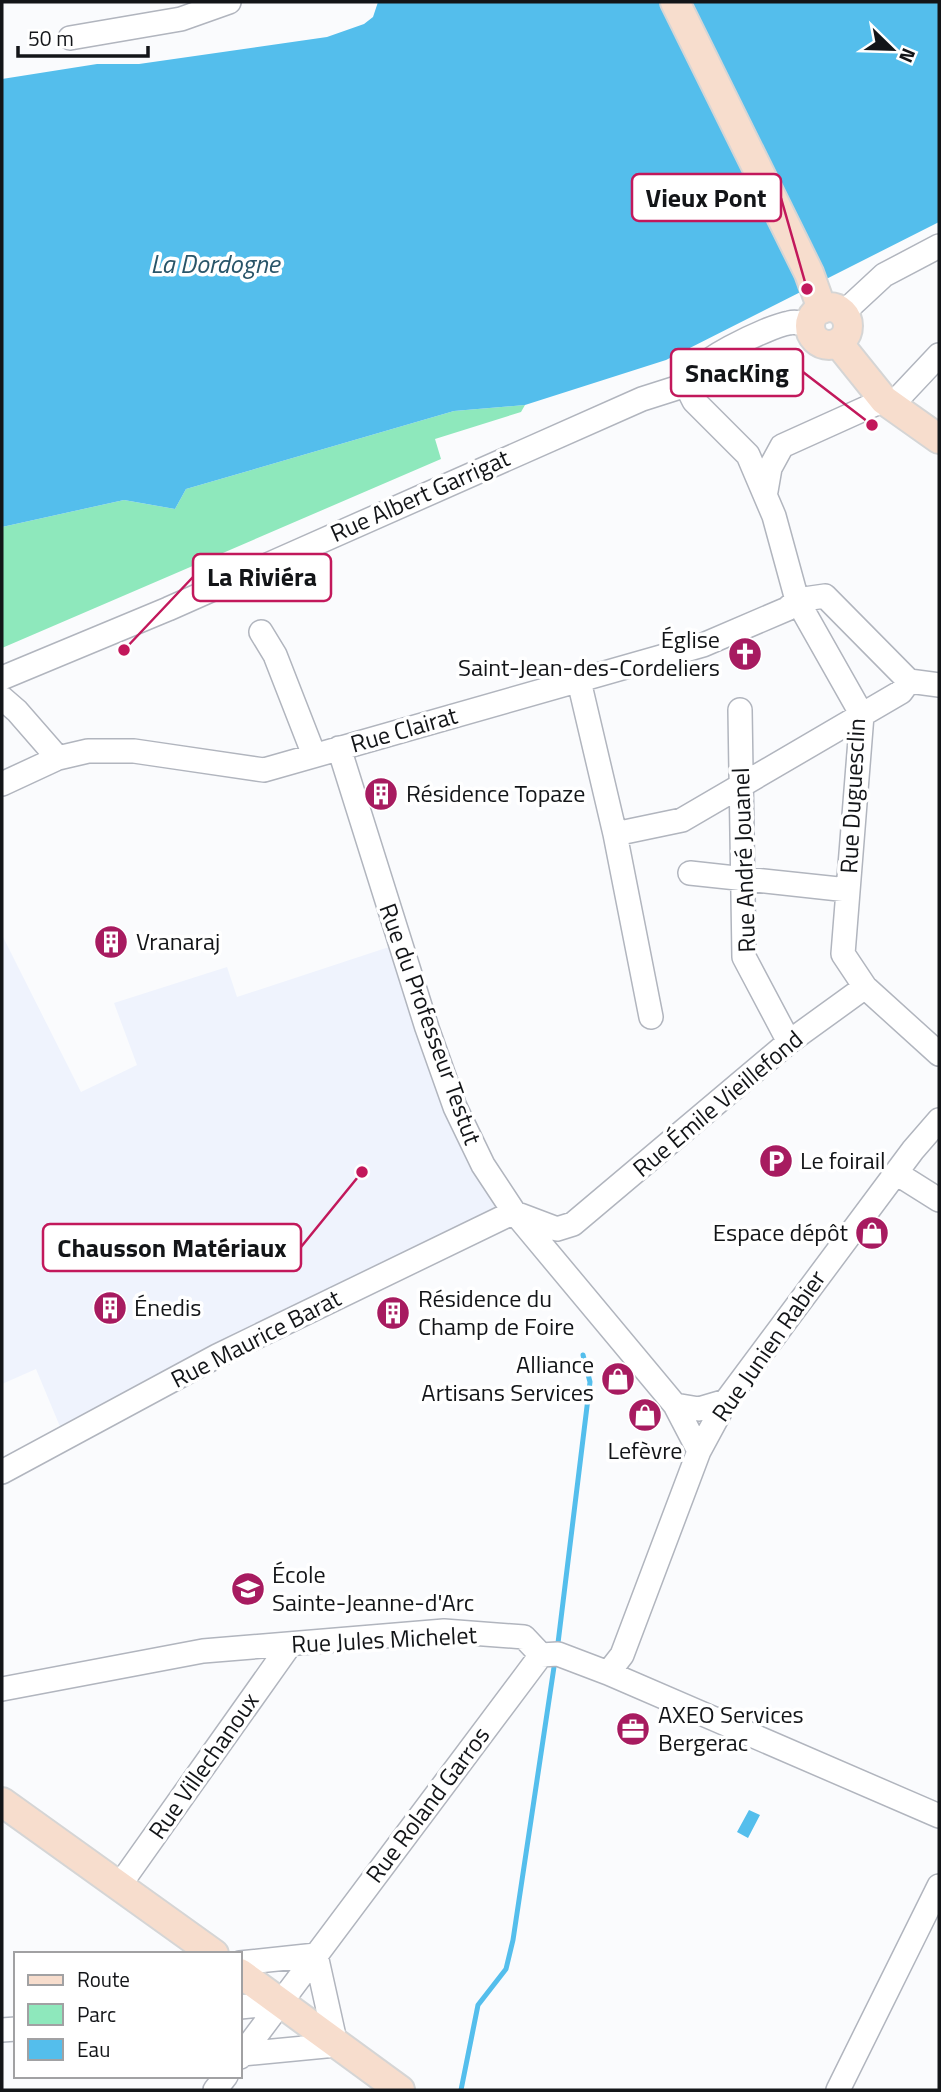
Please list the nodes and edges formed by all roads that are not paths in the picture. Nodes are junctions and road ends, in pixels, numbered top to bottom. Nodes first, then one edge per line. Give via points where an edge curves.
1 (229, 2) edge
2 (675, 2) edge
3 (70, 38) dead end
4 (939, 246) edge
5 (824, 310) junction
6 (939, 355) edge
7 (685, 385) junction
8 (888, 403) junction
9 (939, 439) edge
10 (766, 491) junction
11 (797, 600) junction
12 (261, 632) dead end
13 (2, 678) edge
14 (579, 681) junction
15 (909, 681) junction
16 (939, 685) edge
17 (2, 698) edge
18 (740, 710) dead end
19 (862, 715) junction
20 (339, 748) junction
21 (314, 755) junction
22 (58, 758) junction
23 (2, 784) edge
24 (741, 786) junction
25 (615, 834) junction
26 (690, 873) dead end
27 (742, 879) junction
28 (848, 890) junction
29 (865, 987) junction
30 (651, 1017) dead end
31 (789, 1042) junction
32 (939, 1054) edge
33 (939, 1120) edge
34 (896, 1173) junction
35 (939, 1200) edge
36 (514, 1212) junction
37 (573, 1224) junction
38 (564, 1271) junction
39 (726, 1401) junction
40 (675, 1405) junction
41 (699, 1451) junction
42 (2, 1472) edge
43 (289, 1646) junction
44 (541, 1655) junction
45 (608, 1673) junction
46 (2, 1689) edge
47 (2, 1802) edge
48 (939, 1816) edge
49 (119, 1886) junction
50 (939, 1886) edge
51 (211, 1952) edge
52 (317, 1955) junction
53 (242, 1962) edge
54 (242, 1974) edge
55 (280, 2003) junction
56 (242, 2007) edge
57 (336, 2045) junction
58 (242, 2052) edge
59 (242, 2053) edge
60 (400, 2090) edge
61 (838, 2090) edge

1 - 3 street via 171,21
2 - 5 main road
4 - 5 street
5 - 7 street via 756,334 692,371
5 - 8 main road via 848,330 839,344
6 - 8 street
7 - 10 street, Rue Duguesclin via 694,401 748,456
7 - 13 street, Rue Albert Garrigat via 642,399
8 - 9 main road
8 - 10 street via 782,446 770,468
10 - 11 street, Rue Duguesclin
11 - 14 street, Rue Clairat via 787,609 703,645
11 - 15 street via 825,596
11 - 19 street, Rue Duguesclin
12 - 21 street via 275,655
14 - 20 street, Rue Clairat
14 - 25 street
15 - 16 street
15 - 19 street via 901,692
17 - 22 street
18 - 24 street, Rue André Jouanel
19 - 24 street
19 - 28 street, Rue Duguesclin
20 - 21 street, Rue Clairat
20 - 36 street, Rue du Professeur Testut via 390,917 456,1107 483,1164
21 - 22 street, Rue Clairat via 264,770 134,751 88,751
22 - 23 street, Rue Clairat
24 - 25 street via 682,820
24 - 27 street, Rue André Jouanel
25 - 30 street
26 - 27 street
27 - 28 street
27 - 31 street, Rue André Jouanel via 744,957
28 - 29 street, Rue Duguesclin via 843,954
29 - 31 street, Rue Émile Vieillefond
29 - 32 street, Rue Duguesclin
31 - 37 street, Rue Émile Vieillefond
33 - 34 street, Rue Junien Rabier
34 - 35 street
34 - 39 street, Rue Junien Rabier
36 - 37 street via 557,1229
36 - 38 street, Rue du Professeur Testut
36 - 42 street, Rue Maurice Barat via 217,1356
37 - 38 street via 563,1248
38 - 40 street, Rue du Professeur Testut
39 - 40 street via 699,1409
39 - 41 street, Rue Junien Rabier
40 - 41 street, Rue du Professeur Testut
41 - 45 street, Rue Junien Rabier via 622,1655
43 - 44 street, Rue Jules Michelet via 456,1632 524,1637
43 - 46 street, Rue Jules Michelet via 203,1651
43 - 49 street, Rue Villechanoux
44 - 45 street, Rue Jules Michelet via 558,1654
44 - 52 street, Rue Roland Garros
45 - 48 street, Rue Jules Michelet
47 - 49 main road
49 - 51 main road
50 - 61 street
52 - 53 street
52 - 55 street, Rue Roland Garros
52 - 57 street
54 - 55 main road
55 - 56 street
55 - 57 main road
55 - 58 street, Rue Roland Garros
57 - 59 street
57 - 60 main road

